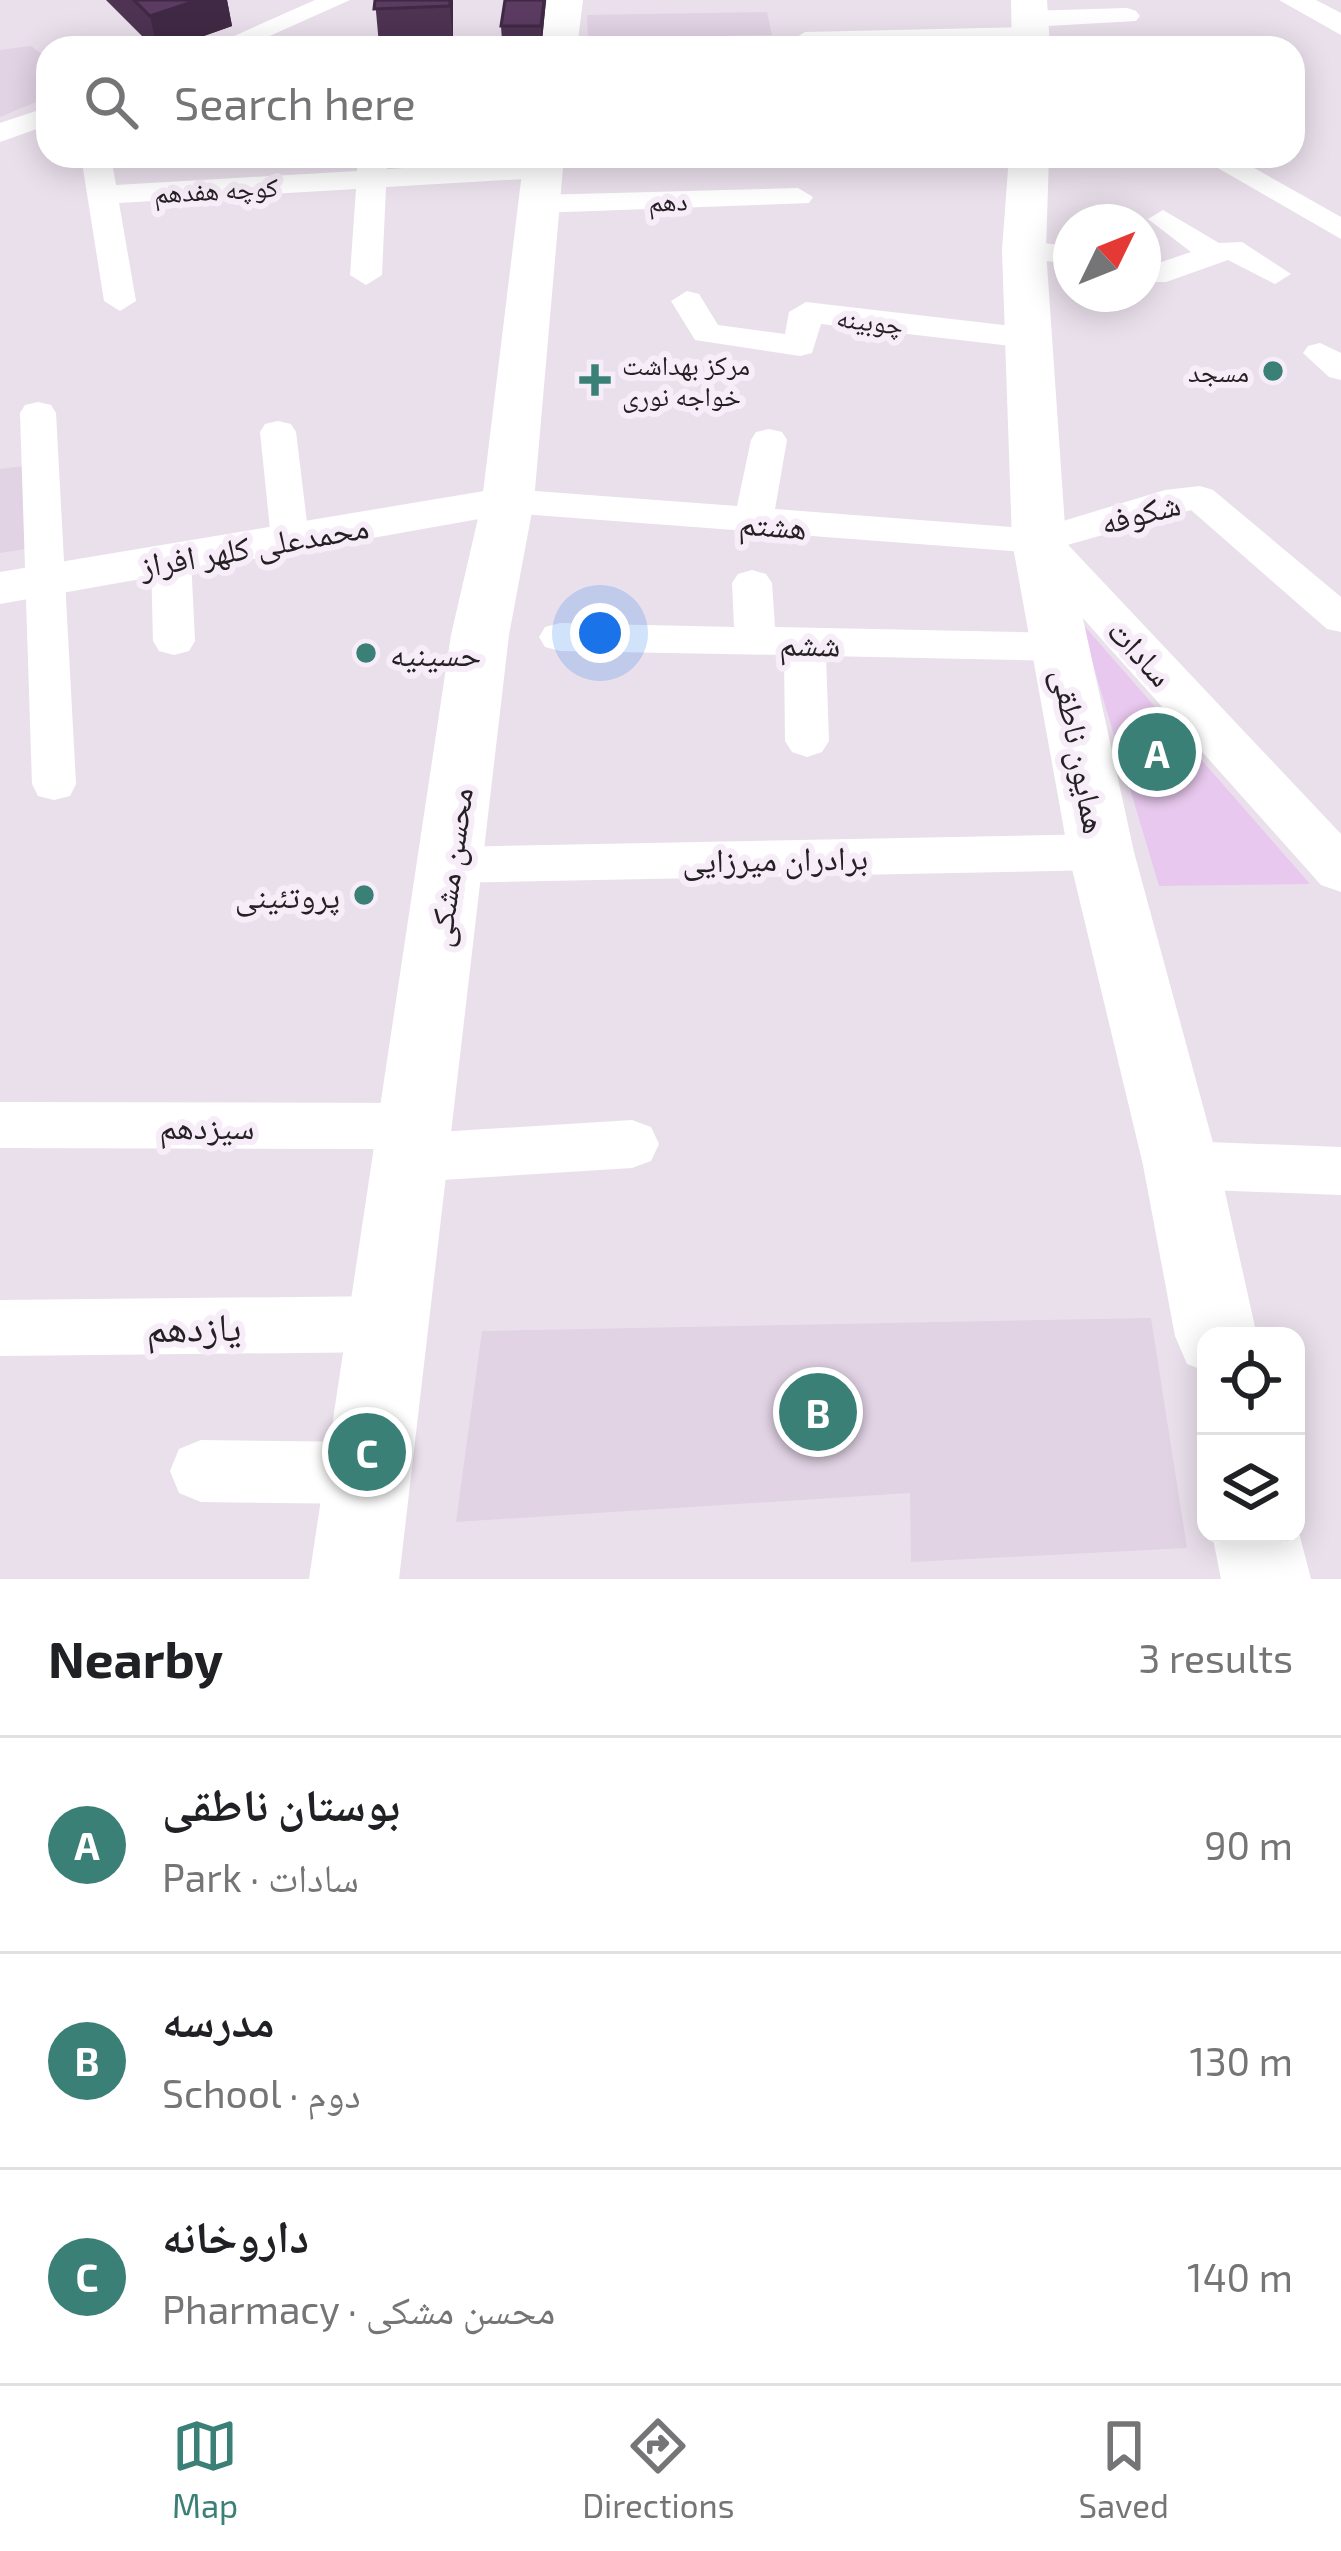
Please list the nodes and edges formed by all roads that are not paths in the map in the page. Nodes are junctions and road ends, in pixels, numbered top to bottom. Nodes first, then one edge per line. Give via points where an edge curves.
1 (337, 0) edge
2 (565, 0) edge
3 (1294, 0) edge
4 (919, 10) dead end
5 (228, 11) dead end
6 (853, 14) dead end
7 (1127, 16) dead end
8 (1030, 26) edge
9 (1341, 26) edge
10 (255, 34) junction
11 (250, 36) edge
12 (560, 36) edge
13 (867, 36) edge
14 (949, 36) edge
15 (957, 36) edge
16 (36, 120) edge
17 (0, 133) edge
18 (99, 168) edge
19 (1031, 168) edge
20 (1233, 168) edge
21 (372, 169) edge
22 (541, 176) edge
23 (105, 195) junction
24 (798, 196) dead end
25 (1163, 219) dead end
26 (1341, 230) edge
27 (1048, 252) edge
28 (1216, 254) junction
29 (1161, 268) edge
30 (366, 274) dead end
31 (1275, 274) dead end
32 (1161, 279) edge
33 (1185, 295) dead end
34 (120, 301) dead end
35 (687, 301) dead end
36 (1028, 338) junction
37 (38, 413) dead end
38 (278, 432) dead end
39 (769, 440) dead end
40 (508, 501) junction
41 (753, 523) junction
42 (290, 539) junction
43 (1039, 541) junction
44 (171, 559) junction
45 (46, 580) junction
46 (752, 583) dead end
47 (0, 588) edge
48 (1341, 620) edge
49 (560, 637) dead end
50 (174, 641) dead end
51 (757, 642) junction
52 (805, 643) junction
53 (1060, 647) junction
54 (807, 741) dead end
55 (54, 784) dead end
56 (1102, 851) junction
57 (449, 865) junction
58 (1341, 870) edge
59 (0, 1125) edge
60 (412, 1142) junction
61 (632, 1144) dead end
62 (1180, 1165) junction
63 (1341, 1171) edge
64 (388, 1324) junction
65 (1214, 1327) edge
66 (0, 1328) edge
67 (201, 1471) dead end
68 (368, 1473) junction
69 (1259, 1543) edge
70 (353, 1579) edge
71 (1266, 1579) edge

1 - 10 street
2 - 12 main road
3 - 9 street
4 - 14 street
5 - 10 street
6 - 13 street
7 - 8 street
8 - 15 street
10 - 11 street
16 - 17 street
18 - 23 street
19 - 27 main road, همایون ناطقی
20 - 26 street
21 - 22 street, کوچه هفدهم
21 - 23 street, کوچه هفدهم
21 - 30 street
22 - 24 street, دهم
22 - 40 main road, محسن مشکی
23 - 34 street
25 - 28 street
27 - 36 main road, همایون ناطقی
28 - 29 street
28 - 31 street via 1231,249
32 - 33 street
35 - 36 street, چوبینه via 707,333 800,346 806,312
36 - 43 main road, همایون ناطقی
37 - 45 street
38 - 42 street
39 - 41 street
40 - 41 street, هشتم
40 - 42 street, محمدعلی کلهر افراز
40 - 57 main road, محسن مشکی via 480,635
41 - 43 street, هشتم
42 - 44 street, محمدعلی کلهر افراز
43 - 48 street, شکوفه via 1200,498
43 - 53 main road, همایون ناطقی
43 - 58 street, سادات
44 - 45 street, محمدعلی کلهر افراز
44 - 50 street
45 - 47 street, محمدعلی کلهر افراز
45 - 55 street
46 - 51 street
49 - 51 street, ششم
51 - 52 street, ششم
52 - 53 street, ششم
52 - 54 street
53 - 56 main road, همایون ناطقی
56 - 57 street, برادران میرزایی
56 - 62 main road, همایون ناطقی
57 - 60 main road, محسن مشکی
59 - 60 street, سیزدهم
60 - 61 street, سیزدهم
60 - 64 main road, محسن مشکی
62 - 63 street
62 - 65 main road, همایون ناطقی
64 - 66 street, یازدهم
64 - 68 main road, محسن مشکی
67 - 68 street
68 - 70 main road, محسن مشکی
69 - 71 main road

